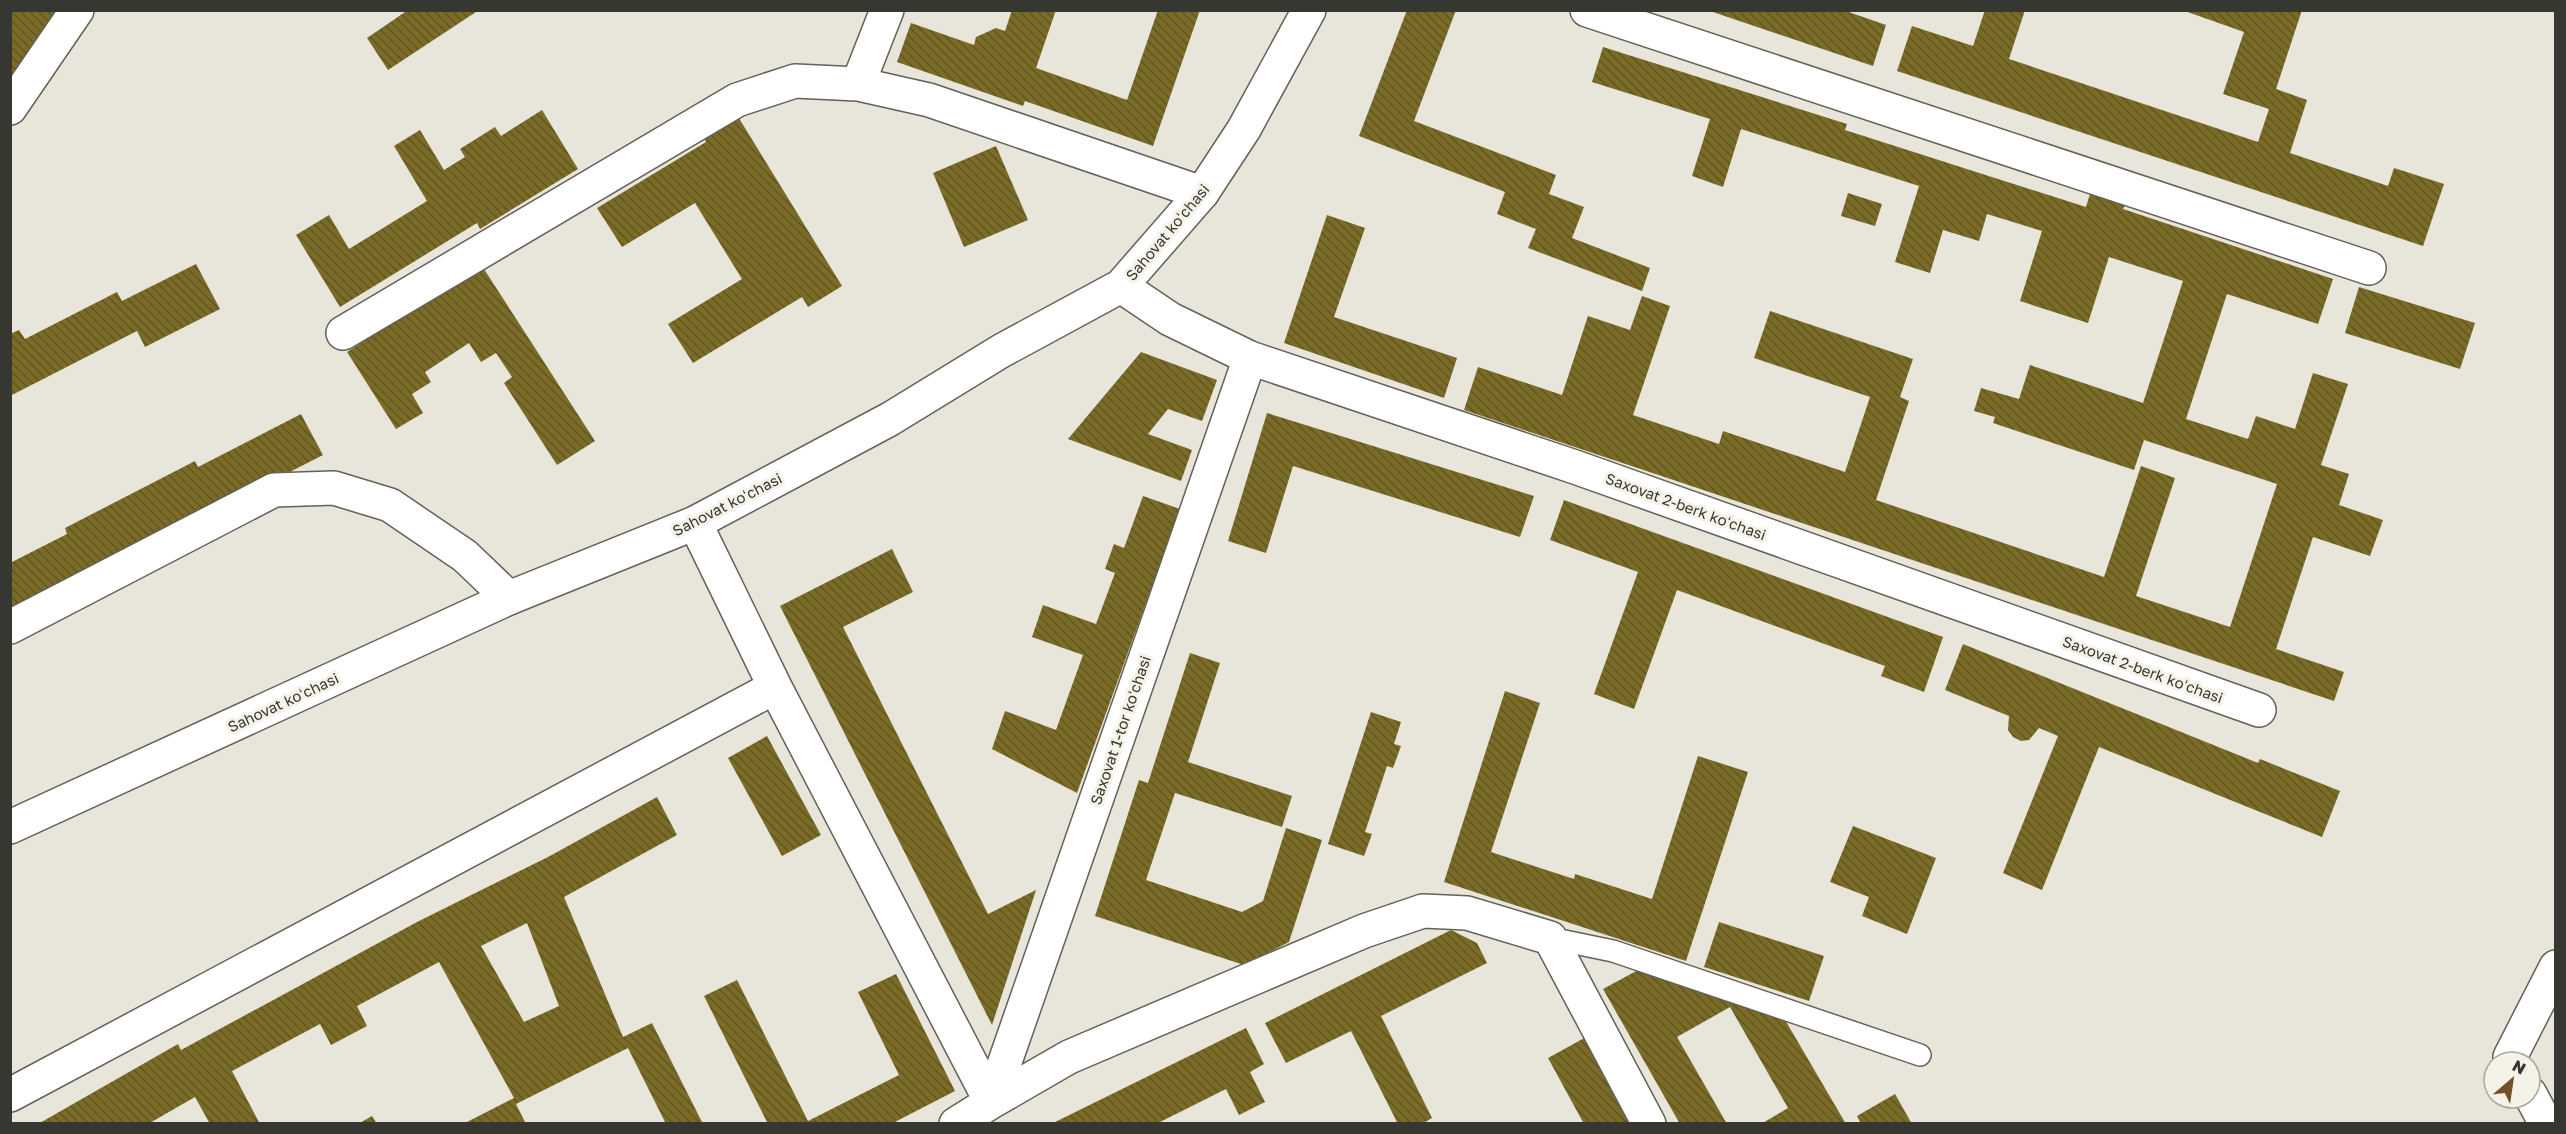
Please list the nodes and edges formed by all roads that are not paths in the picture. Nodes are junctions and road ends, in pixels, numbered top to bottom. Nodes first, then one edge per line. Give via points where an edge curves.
1 (77, 10) edge
2 (887, 10) edge
3 (1309, 10) edge
4 (1587, 10) edge
5 (858, 84) junction
6 (10, 108) edge
7 (1203, 193) junction
8 (2369, 268) dead end
9 (1121, 286) junction
10 (343, 333) dead end
11 (1250, 358) junction
12 (695, 523) junction
13 (509, 598) junction
14 (10, 627) edge
15 (775, 687) junction
16 (2259, 710) dead end
17 (10, 827) edge
18 (1550, 938) junction
19 (2556, 967) edge
20 (2514, 1050) edge
21 (1920, 1055) dead end
22 (10, 1095) edge
23 (991, 1102) junction
24 (2539, 1110) edge
25 (956, 1124) edge
26 (1649, 1124) edge
27 (2546, 1124) edge

1 - 6 street
2 - 5 street
3 - 7 street, Sahovat koʻchasi via 1244,129
4 - 8 street
5 - 7 street via 929,100
5 - 10 street via 795,81 737,100
7 - 9 street, Sahovat koʻchasi
9 - 11 street, Saxovat 2-berk koʻchasi via 1170,319
9 - 12 street, Sahovat koʻchasi via 1001,351 890,419
11 - 16 street, Saxovat 2-berk koʻchasi via 1575,467
11 - 23 street, Saxovat 1-tor koʻchasi
12 - 13 street, Sahovat koʻchasi
12 - 15 street
13 - 14 street via 465,556 390,505 334,488 274,490
13 - 17 street, Sahovat koʻchasi
15 - 22 street
15 - 23 street
18 - 21 lane via 1623,954
18 - 23 street via 1467,913 1422,911 1364,931 1069,1057
18 - 26 street
19 - 20 street
23 - 25 street
24 - 27 street

